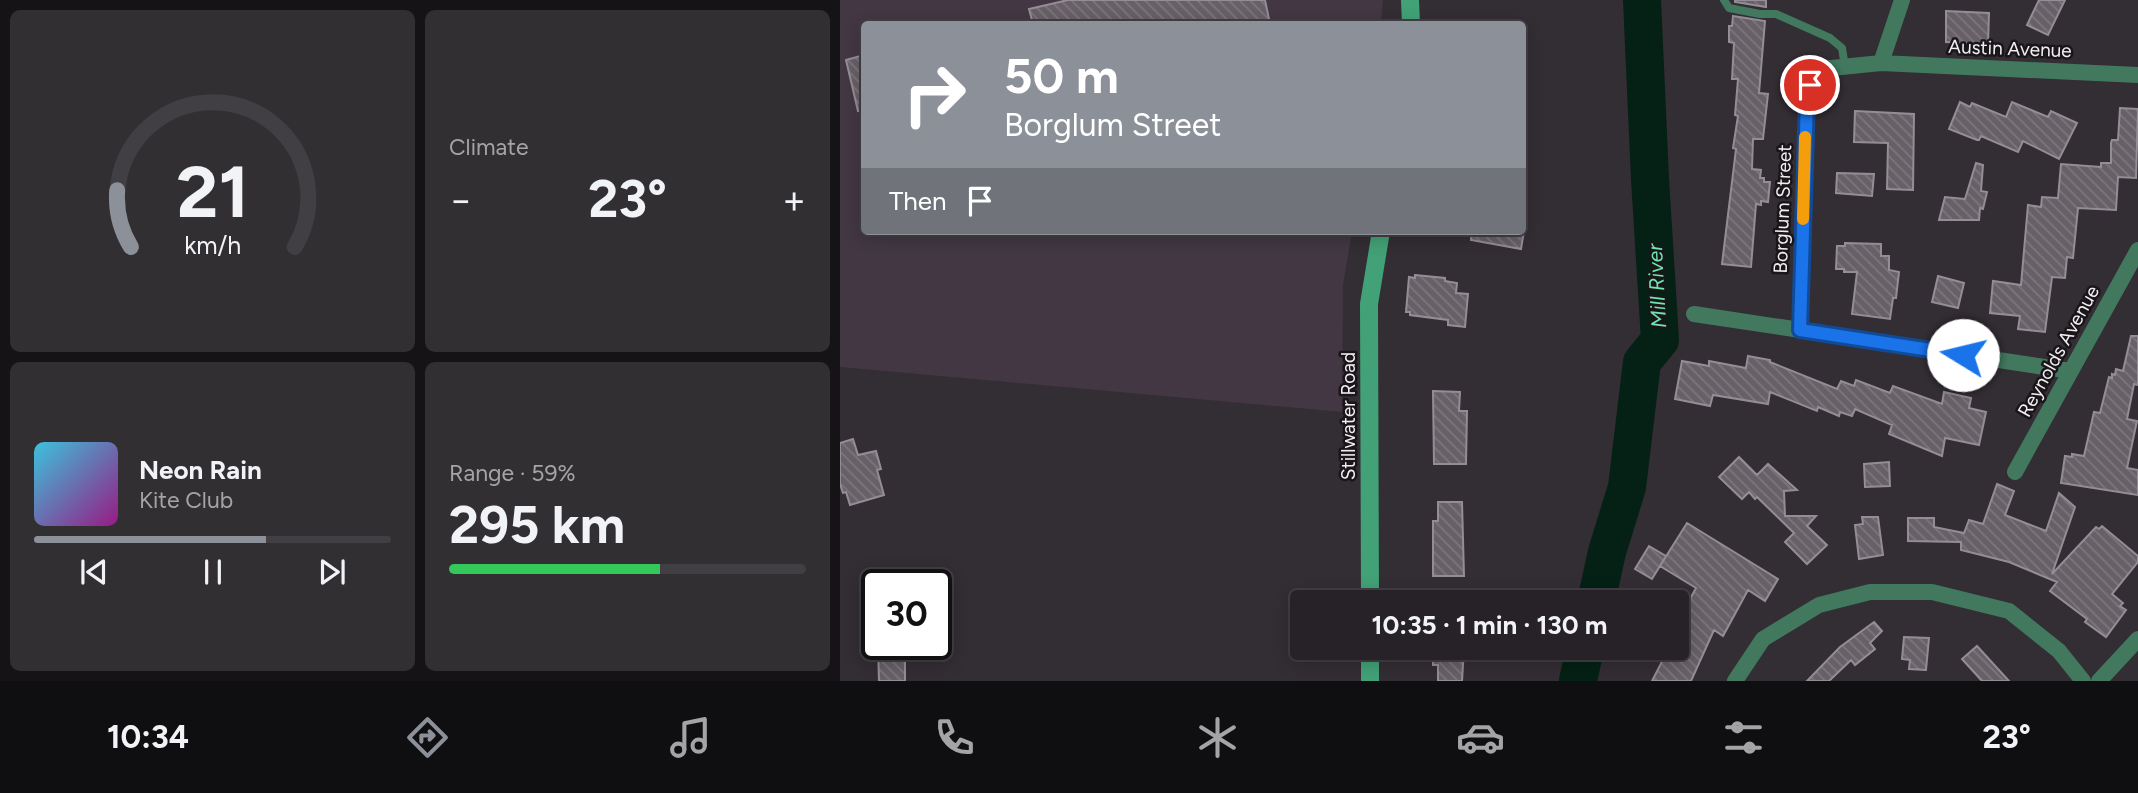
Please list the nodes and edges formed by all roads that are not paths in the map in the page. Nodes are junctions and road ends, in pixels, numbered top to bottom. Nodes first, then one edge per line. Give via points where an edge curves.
1 (1410, 0) edge
2 (1724, 0) edge
3 (1902, 0) edge
4 (1411, 21) edge
5 (1881, 63) junction
6 (1845, 67) junction
7 (2138, 75) edge
8 (1380, 235) edge
9 (2138, 250) edge
10 (1694, 314) dead end
11 (1800, 330) junction
12 (2071, 371) junction
13 (2015, 472) dead end
14 (1370, 590) edge
15 (2138, 639) edge
16 (1370, 660) edge
17 (1370, 681) edge
18 (1735, 681) edge
19 (2083, 681) edge
20 (2099, 681) edge

1 - 4 main road
2 - 6 lane via 1729,8 1776,14 1830,38 1842,48
3 - 5 street
5 - 6 street, Borglum Street
5 - 7 street, Austin Avenue
6 - 11 street, Borglum Street via 1822,69 1814,76 1807,99
8 - 14 main road, Stillwater Road via 1369,304
9 - 12 street, Reynolds Avenue
10 - 11 street
11 - 12 street
12 - 13 street, Reynolds Avenue
15 - 20 street
16 - 17 main road
18 - 19 street via 1763,639 1819,605 1870,592 1932,592 2009,611 2059,651

